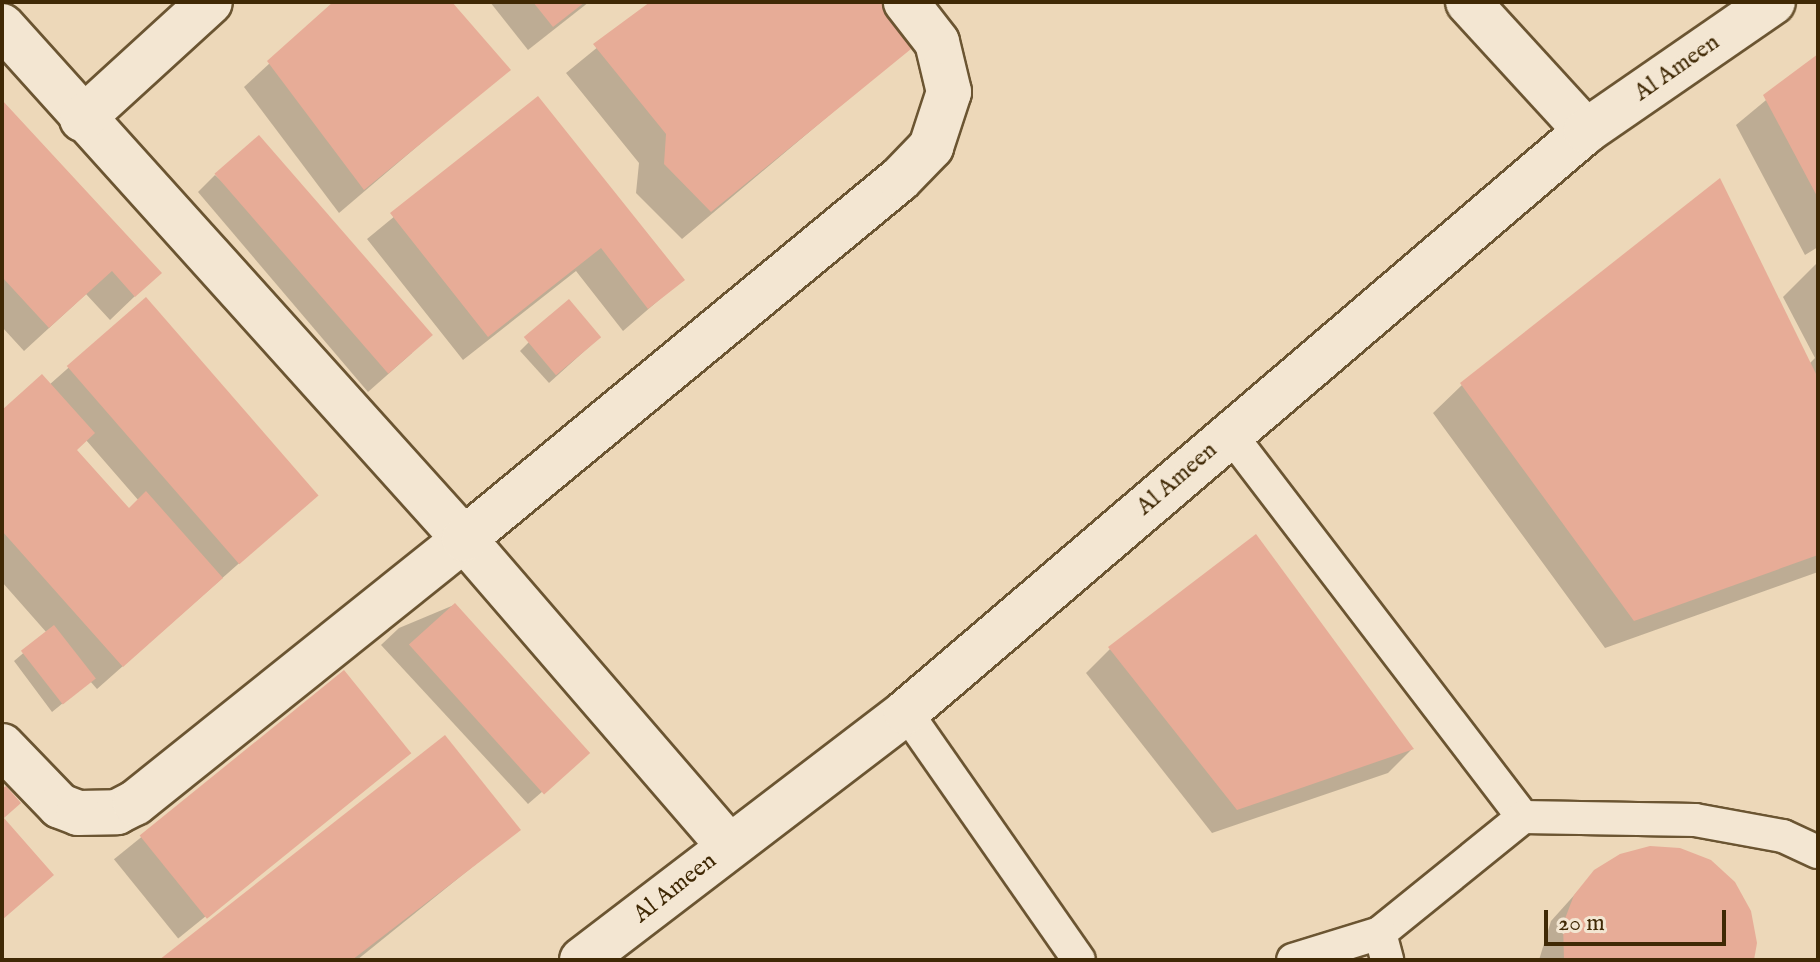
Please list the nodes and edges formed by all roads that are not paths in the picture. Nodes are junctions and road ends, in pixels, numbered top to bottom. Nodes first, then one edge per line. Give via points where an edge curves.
1 (210, 2) edge
2 (906, 2) edge
3 (1468, 2) edge
4 (1773, 2) edge
5 (2, 26) edge
6 (82, 119) junction
7 (1586, 131) junction
8 (1230, 434) junction
9 (464, 539) junction
10 (906, 712) junction
11 (2, 746) edge
12 (1523, 817) junction
13 (729, 846) junction
14 (1818, 852) edge
15 (1384, 946) edge
16 (582, 960) edge
17 (1079, 960) edge
18 (1293, 960) edge

1 - 6 street
2 - 9 street via 937,42 949,92 931,147 900,179
3 - 7 street
4 - 7 street, Al Ameen
5 - 6 street
6 - 9 street
7 - 8 street, Al Ameen
8 - 10 street, Al Ameen
8 - 12 lane
9 - 11 street via 135,803 117,812 78,813 60,806
9 - 13 street
10 - 13 street, Al Ameen
10 - 17 lane
12 - 14 lane via 1695,820 1783,836
12 - 15 lane
13 - 16 street, Al Ameen
15 - 18 lane

